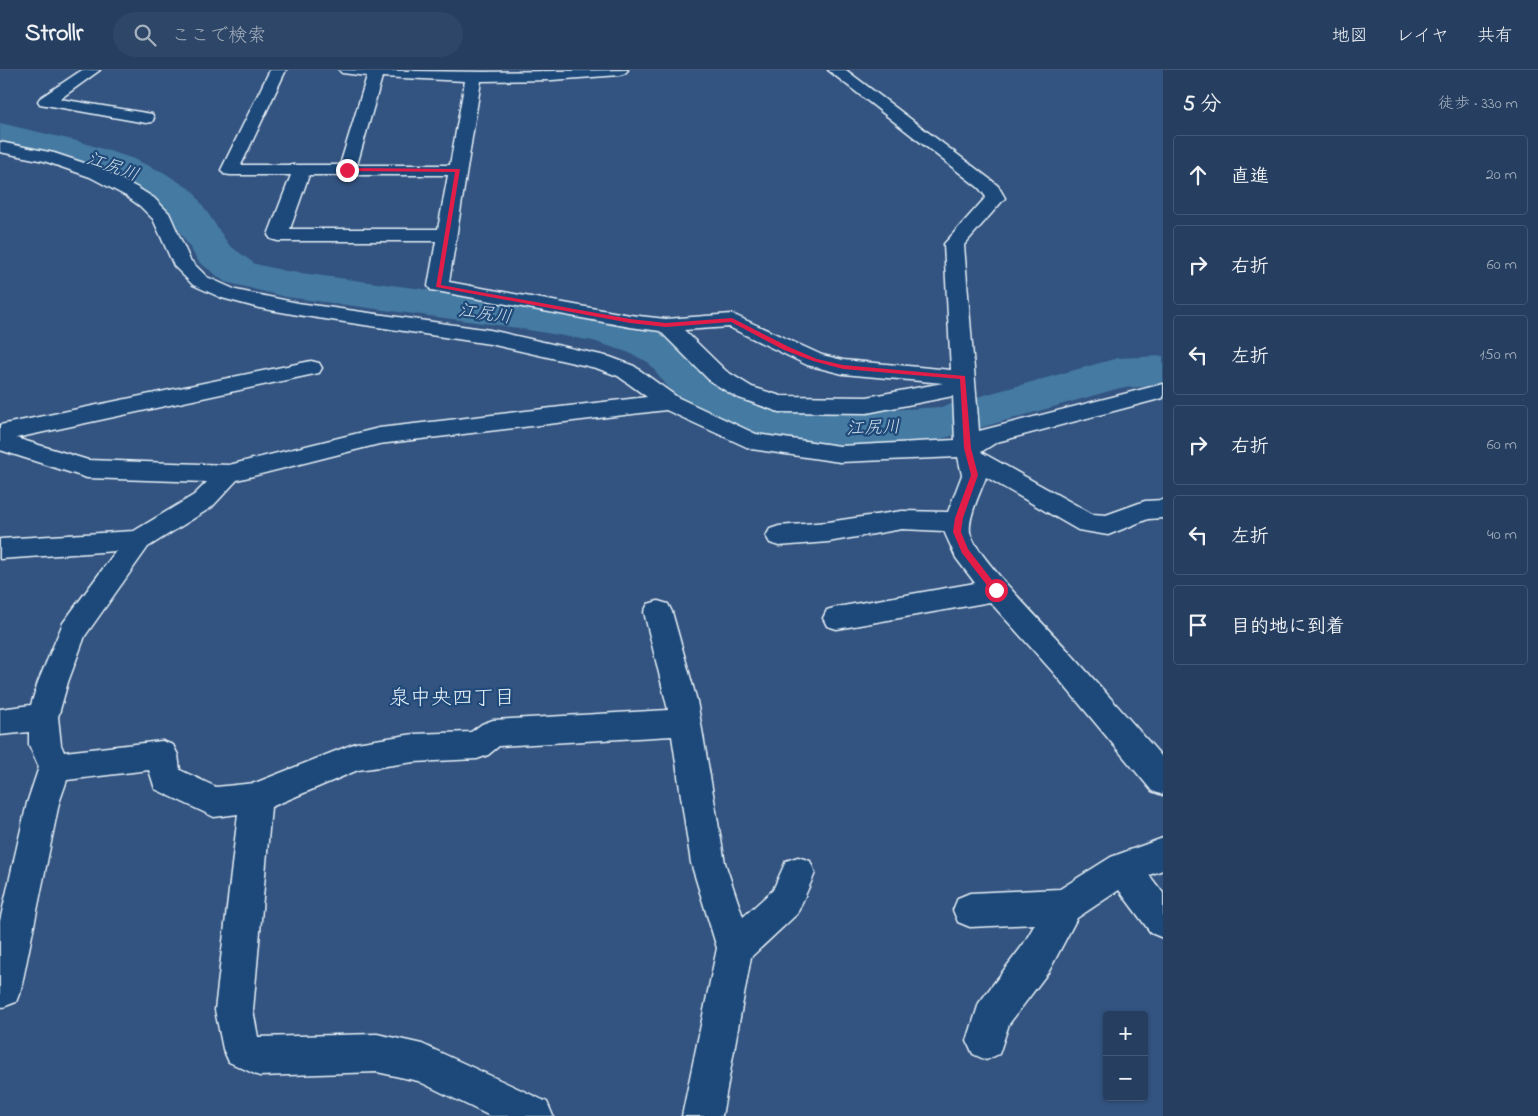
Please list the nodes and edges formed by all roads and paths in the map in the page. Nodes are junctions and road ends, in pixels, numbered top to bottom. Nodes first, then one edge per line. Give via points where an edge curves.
1 (92, 70) edge
2 (278, 70) edge
3 (347, 70) edge
4 (620, 70) edge
5 (836, 70) edge
6 (376, 72) junction
7 (474, 76) junction
8 (146, 118) dead end
9 (0, 147) edge
10 (302, 170) junction
11 (347, 170) junction
12 (458, 170) junction
13 (447, 235) junction
14 (666, 325) junction
15 (311, 368) dead end
16 (963, 382) junction
17 (1163, 391) edge
18 (668, 402) junction
19 (0, 433) edge
20 (0, 441) edge
21 (969, 453) junction
22 (229, 474) junction
23 (1163, 509) edge
24 (958, 522) junction
25 (779, 536) dead end
26 (139, 540) junction
27 (0, 549) edge
28 (996, 590) junction
29 (658, 612) dead end
30 (837, 618) dead end
31 (43, 717) junction
32 (0, 722) edge
33 (684, 722) junction
34 (56, 767) junction
35 (1163, 780) edge
36 (256, 798) junction
37 (1163, 854) edge
38 (1123, 868) junction
39 (798, 873) dead end
40 (1065, 906) junction
41 (970, 910) dead end
42 (1163, 921) edge
43 (735, 948) junction
44 (3, 989) dead end
45 (986, 1041) dead end
46 (533, 1116) edge
47 (702, 1116) edge

1 - 8 street via 46,101
2 - 10 street via 230,170
3 - 6 street
4 - 7 street via 577,75
5 - 16 street via 985,184 996,198 954,244
6 - 7 street
6 - 11 street
7 - 12 street
9 - 18 street via 48,157 96,174 132,192 162,217 181,262 200,281 229,294 290,308 490,337 602,362 626,371
10 - 11 street
10 - 13 street via 278,235
11 - 12 street
12 - 13 street
13 - 14 street via 438,286
14 - 16 street via 732,320 815,360 843,367
14 - 16 street via 718,376 744,392 780,404 867,405
15 - 19 street
16 - 21 street
17 - 21 street via 990,436
18 - 21 street via 751,441 840,454
18 - 22 street via 380,436
20 - 22 street via 87,469
21 - 23 street via 1086,523 1108,525 1145,510
21 - 24 street via 974,475
22 - 26 street via 203,501
24 - 25 street via 902,520
24 - 28 street via 957,532 965,551
26 - 27 street
26 - 31 street via 73,631
28 - 30 street
28 - 35 street
29 - 33 street via 682,701
31 - 32 street
31 - 34 street via 45,745
33 - 36 street via 493,733 477,745 414,748 356,757
33 - 43 street via 708,863
34 - 36 street via 162,755 166,779 214,802
34 - 44 street via 43,803
36 - 46 street via 234,1010 242,1049 259,1057 377,1053 422,1063
37 - 38 street
38 - 40 street
38 - 42 street
39 - 43 street via 785,902
40 - 41 street
40 - 45 street via 1036,958 992,1016
43 - 47 street

